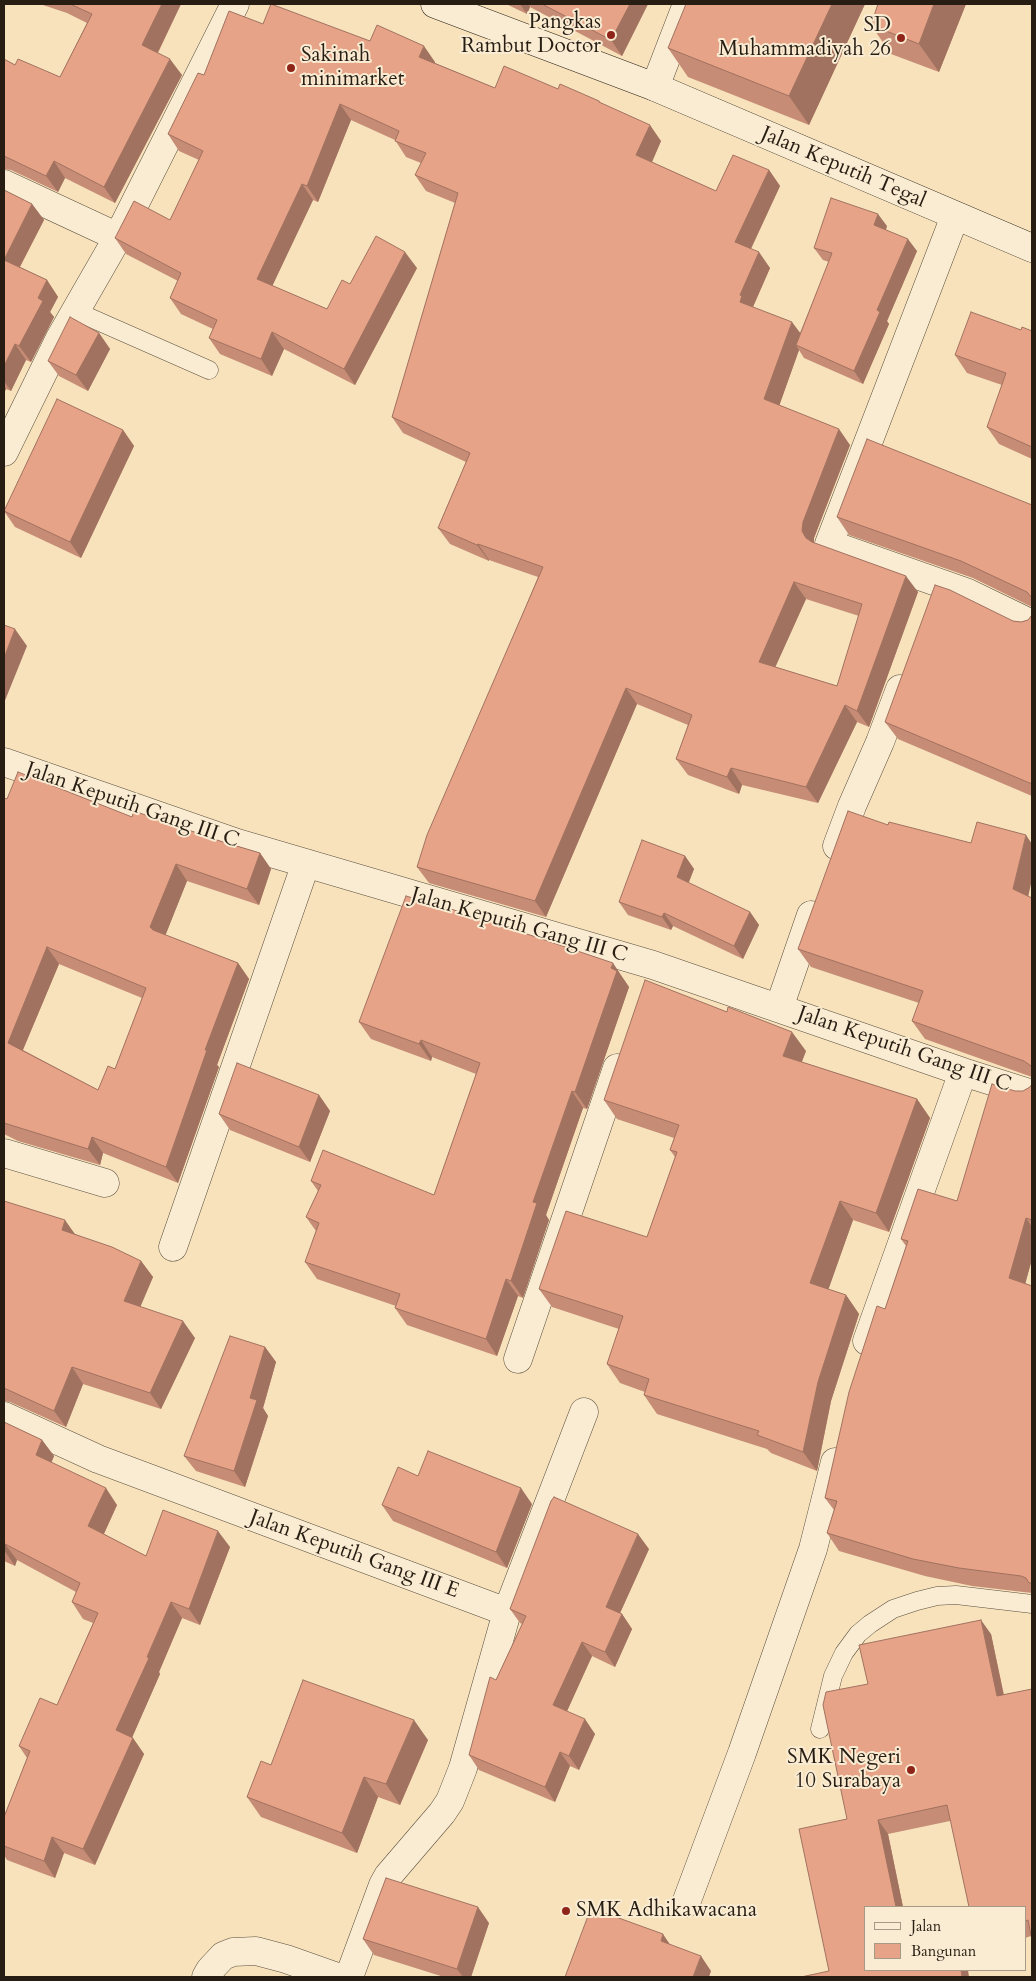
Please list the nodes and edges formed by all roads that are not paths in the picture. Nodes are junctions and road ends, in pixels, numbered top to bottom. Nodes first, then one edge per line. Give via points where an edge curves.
1 (236, 4) edge
2 (434, 4) edge
3 (687, 4) edge
4 (655, 87) junction
5 (4, 184) edge
6 (955, 216) junction
7 (118, 237) junction
8 (1032, 248) edge
9 (75, 311) junction
10 (209, 370) dead end
11 (4, 452) edge
12 (938, 582) junction
13 (928, 610) edge
14 (1032, 624) edge
15 (908, 667) edge
16 (4, 762) edge
17 (306, 863) junction
18 (828, 868) edge
19 (818, 895) edge
20 (653, 964) junction
21 (643, 993) edge
22 (779, 1008) junction
23 (624, 1049) edge
24 (963, 1072) junction
25 (1032, 1094) edge
26 (4, 1153) edge
27 (105, 1183) dead end
28 (173, 1247) dead end
29 (518, 1359) dead end
30 (858, 1368) edge
31 (584, 1412) dead end
32 (4, 1416) edge
33 (839, 1442) edge
34 (1032, 1604) edge
35 (507, 1612) junction
36 (820, 1729) dead end
37 (686, 1903) dead end
38 (206, 1977) edge
39 (337, 1977) edge
40 (349, 1977) edge

1 - 7 street
2 - 4 street, Jalan Keputih Tegal
3 - 4 street
4 - 6 street, Jalan Keputih Tegal
5 - 7 street
6 - 8 street, Jalan Keputih Tegal
6 - 12 street via 829,544
7 - 9 street
9 - 10 lane
9 - 11 street
12 - 13 street
12 - 14 street
15 - 18 street
16 - 17 street, Jalan Keputih Gang III C via 237,843
17 - 20 street, Jalan Keputih Gang III C
17 - 28 street
19 - 22 street
20 - 21 street
20 - 22 street, Jalan Keputih Gang III C
22 - 24 street, Jalan Keputih Gang III C
23 - 29 street
24 - 25 street, Jalan Keputih Gang III C
24 - 30 street
26 - 27 street
31 - 35 street
32 - 35 street, Jalan Keputih Gang III E via 98,1459
33 - 37 street via 813,1549
34 - 36 lane via 956,1595 930,1598 893,1610 858,1634 844,1653 833,1676
35 - 40 street via 463,1768 450,1801 383,1885
38 - 39 street via 223,1956 256,1951

